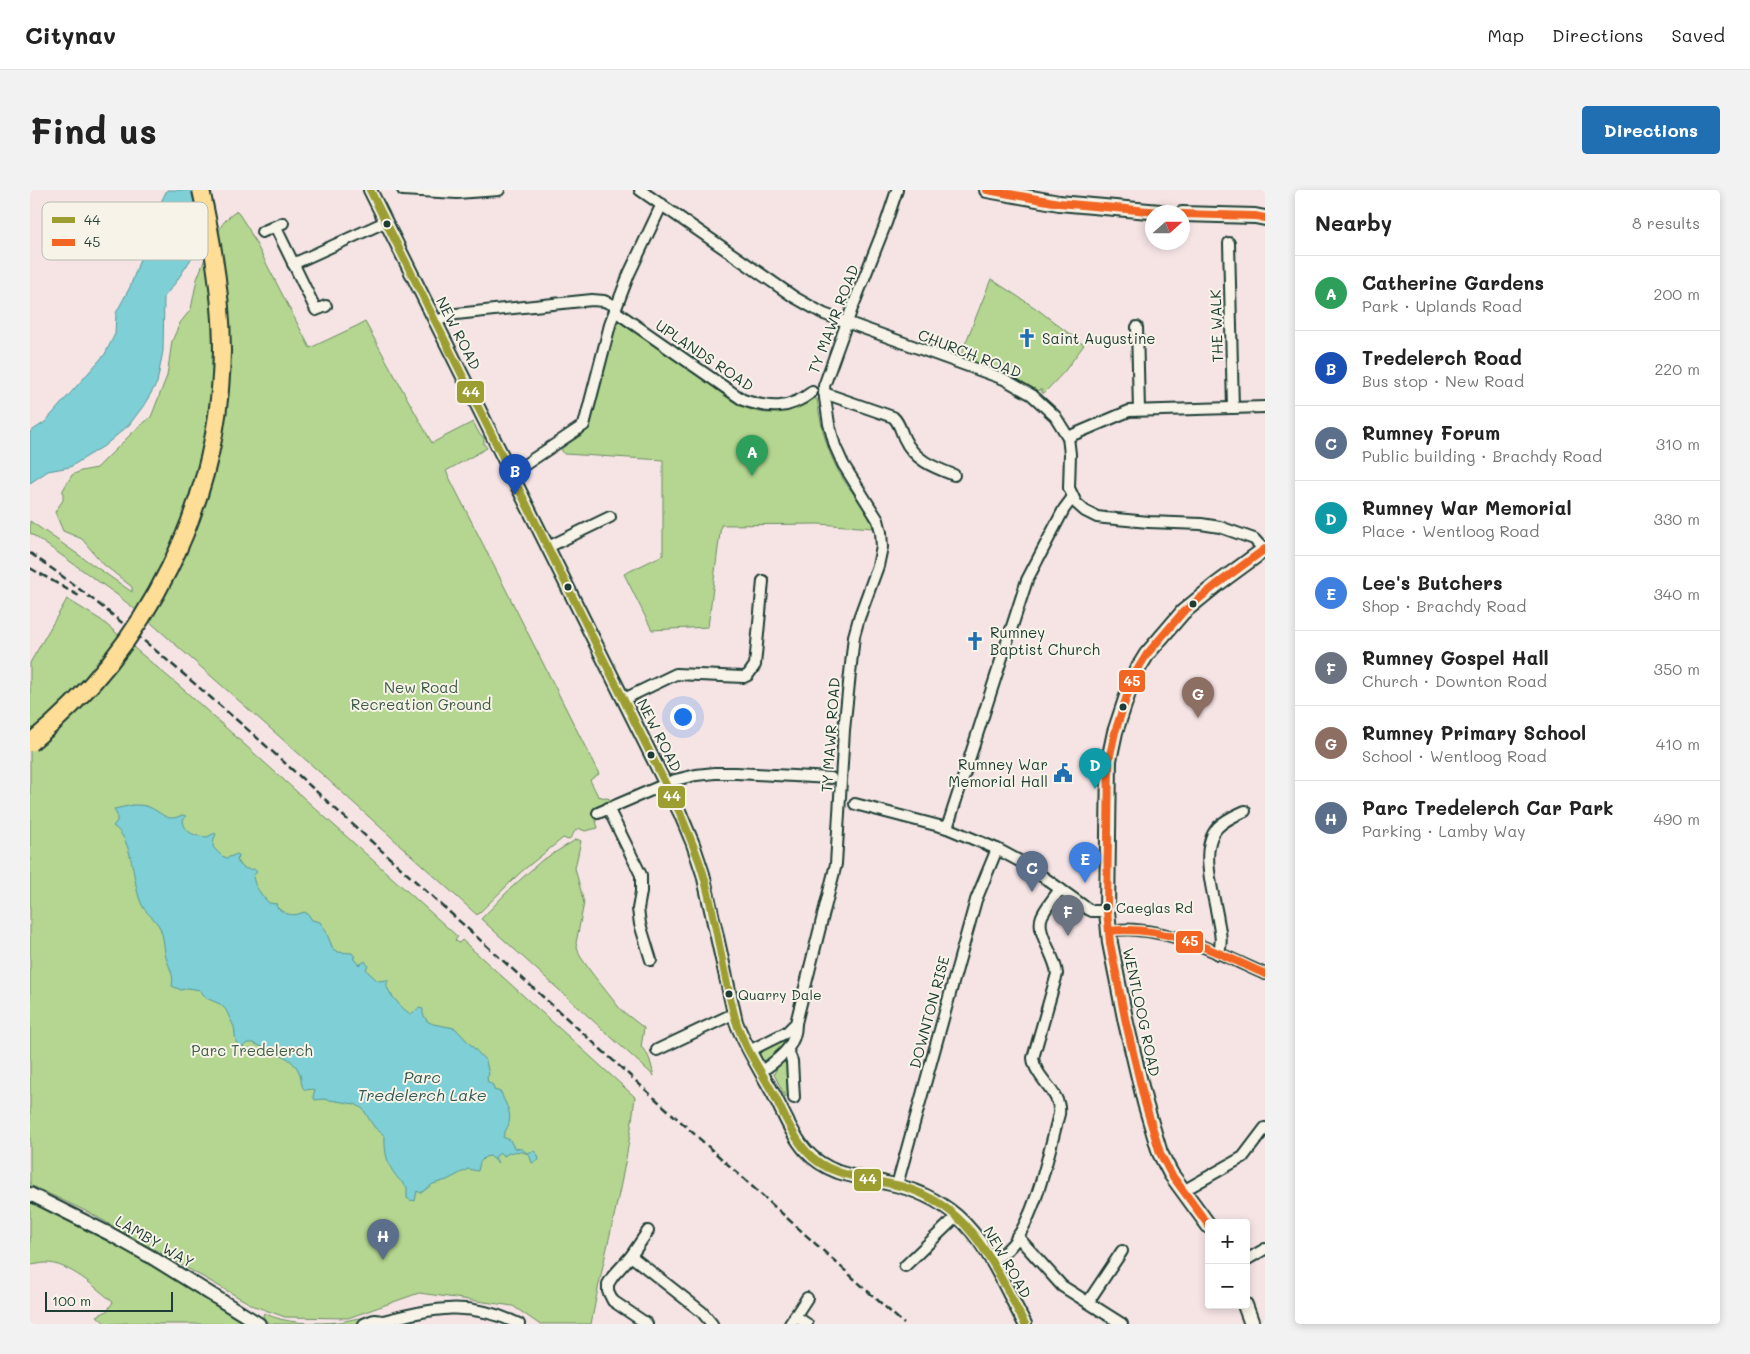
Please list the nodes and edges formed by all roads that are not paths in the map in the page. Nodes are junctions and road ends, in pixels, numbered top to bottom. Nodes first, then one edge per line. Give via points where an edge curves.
1 (403, 190) edge
2 (499, 190) edge
3 (640, 190) edge
4 (897, 190) edge
5 (987, 190) edge
6 (372, 191) edge
7 (1009, 192) edge
8 (654, 194) edge
9 (662, 204) junction
10 (1145, 211) edge
11 (1190, 214) edge
12 (1262, 216) edge
13 (385, 222) junction
14 (208, 227) edge
15 (262, 232) dead end
16 (1229, 243) dead end
17 (293, 264) junction
18 (326, 306) dead end
19 (615, 308) junction
20 (435, 322) junction
21 (846, 324) junction
22 (1137, 327) dead end
23 (812, 392) dead end
24 (824, 393) junction
25 (1265, 407) edge
26 (1234, 408) junction
27 (1139, 410) junction
28 (1068, 437) junction
29 (511, 474) junction
30 (954, 475) dead end
31 (1073, 497) junction
32 (610, 517) dead end
33 (548, 547) junction
34 (1264, 550) edge
35 (763, 580) dead end
36 (624, 699) junction
37 (30, 743) edge
38 (831, 778) dead end
39 (667, 784) junction
40 (855, 804) dead end
41 (608, 808) junction
42 (1245, 811) dead end
43 (598, 814) dead end
44 (946, 828) junction
45 (997, 849) junction
46 (1060, 889) junction
47 (1107, 912) junction
48 (1108, 931) junction
49 (1218, 954) junction
50 (651, 960) dead end
51 (1265, 964) edge
52 (1248, 966) junction
53 (1265, 974) edge
54 (733, 1014) junction
55 (796, 1023) junction
56 (657, 1050) dead end
57 (749, 1051) junction
58 (788, 1051) junction
59 (761, 1072) junction
60 (794, 1098) dead end
61 (1265, 1128) edge
62 (897, 1185) junction
63 (1183, 1191) junction
64 (30, 1194) edge
65 (957, 1216) junction
66 (1205, 1221) edge
67 (648, 1230) dead end
68 (1017, 1236) junction
69 (1265, 1249) edge
70 (1122, 1251) dead end
71 (631, 1256) junction
72 (1250, 1258) edge
73 (991, 1260) junction
74 (905, 1266) dead end
75 (807, 1298) dead end
76 (1088, 1302) junction
77 (1246, 1309) edge
78 (792, 1320) edge
79 (380, 1323) edge
80 (259, 1324) edge
81 (364, 1324) edge
82 (518, 1324) edge
83 (645, 1324) edge
84 (712, 1324) edge
85 (807, 1324) edge
86 (1025, 1324) edge
87 (1122, 1324) edge
88 (1252, 1324) edge

1 - 2 street via 457,194
3 - 8 street, CHURCH ROAD
4 - 21 street, TY MAWR ROAD
5 - 7 main road
6 - 13 street, NEW ROAD
7 - 10 main road via 1086,206
8 - 9 street, CHURCH ROAD
9 - 19 street
9 - 21 street, CHURCH ROAD via 794,297
11 - 12 main road
13 - 17 street
13 - 20 street, NEW ROAD
14 - 37 main road, bridge via 218,280 222,351 217,418 210,457 188,528 138,624 113,660 88,689
15 - 17 street via 279,225
16 - 26 street, THE WALK
17 - 18 street via 316,310
19 - 20 street, UPLANDS ROAD via 604,301 592,300 456,314
19 - 23 street, UPLANDS ROAD via 743,400 761,406 784,406
19 - 29 street via 584,425
20 - 29 street, NEW ROAD
21 - 24 street, TY MAWR ROAD via 825,381
21 - 28 street, CHURCH ROAD via 1015,385 1048,409
22 - 27 street
24 - 30 street via 894,416 905,440 917,455 930,466
24 - 55 street, TY MAWR ROAD via 835,446 878,520 882,540 878,566 854,636 844,730 836,864
25 - 26 street
26 - 27 street
27 - 28 street via 1122,413
28 - 31 street via 1068,482
29 - 33 street, NEW ROAD
31 - 34 street via 1085,511 1097,517 1210,525 1248,536
31 - 44 street via 1027,580
32 - 33 street
33 - 36 street, NEW ROAD
34 - 47 main road, WENTLOOG ROAD via 1183,612 1147,654 1134,675 1109,760
35 - 36 street via 755,665 748,675 676,674
36 - 39 street, NEW ROAD
38 - 39 street via 715,773 685,777
39 - 41 street
39 - 54 street, NEW ROAD via 698,857
40 - 44 street
41 - 43 street
41 - 50 street via 641,875 638,909
42 - 49 street via 1218,826 1209,844 1208,858 1222,940
44 - 45 street
45 - 46 street
45 - 62 street, DOWNTON RISE via 976,900
46 - 47 street via 1092,911
46 - 68 street via 1041,919 1057,974 1032,1058 1060,1108 1036,1197
47 - 48 main road, WENTLOOG ROAD
48 - 49 street via 1133,929 1159,934
48 - 63 main road, WENTLOOG ROAD via 1151,1125 1165,1164
49 - 52 street
51 - 52 street
52 - 53 street
54 - 56 street
54 - 57 street, NEW ROAD
55 - 57 street via 787,1032
55 - 58 street
57 - 59 street, NEW ROAD
58 - 59 street
58 - 60 street via 792,1061
59 - 62 street, NEW ROAD via 793,1131 812,1157 838,1172
61 - 63 street via 1243,1157
62 - 65 street, NEW ROAD via 923,1194
63 - 66 main road, WENTLOOG ROAD
64 - 80 street, LAMBY WAY via 127,1243
65 - 73 street, NEW ROAD via 976,1236
65 - 74 street
67 - 71 street
68 - 73 street via 1008,1249
68 - 76 street via 1057,1282
69 - 72 street
70 - 76 street
71 - 83 street via 613,1276 608,1291 613,1301
71 - 84 street via 702,1312
73 - 86 street, NEW ROAD
75 - 78 street
76 - 87 street
77 - 88 main road
78 - 85 street
79 - 81 street via 375,1320
79 - 82 street via 406,1314 451,1308 481,1311

